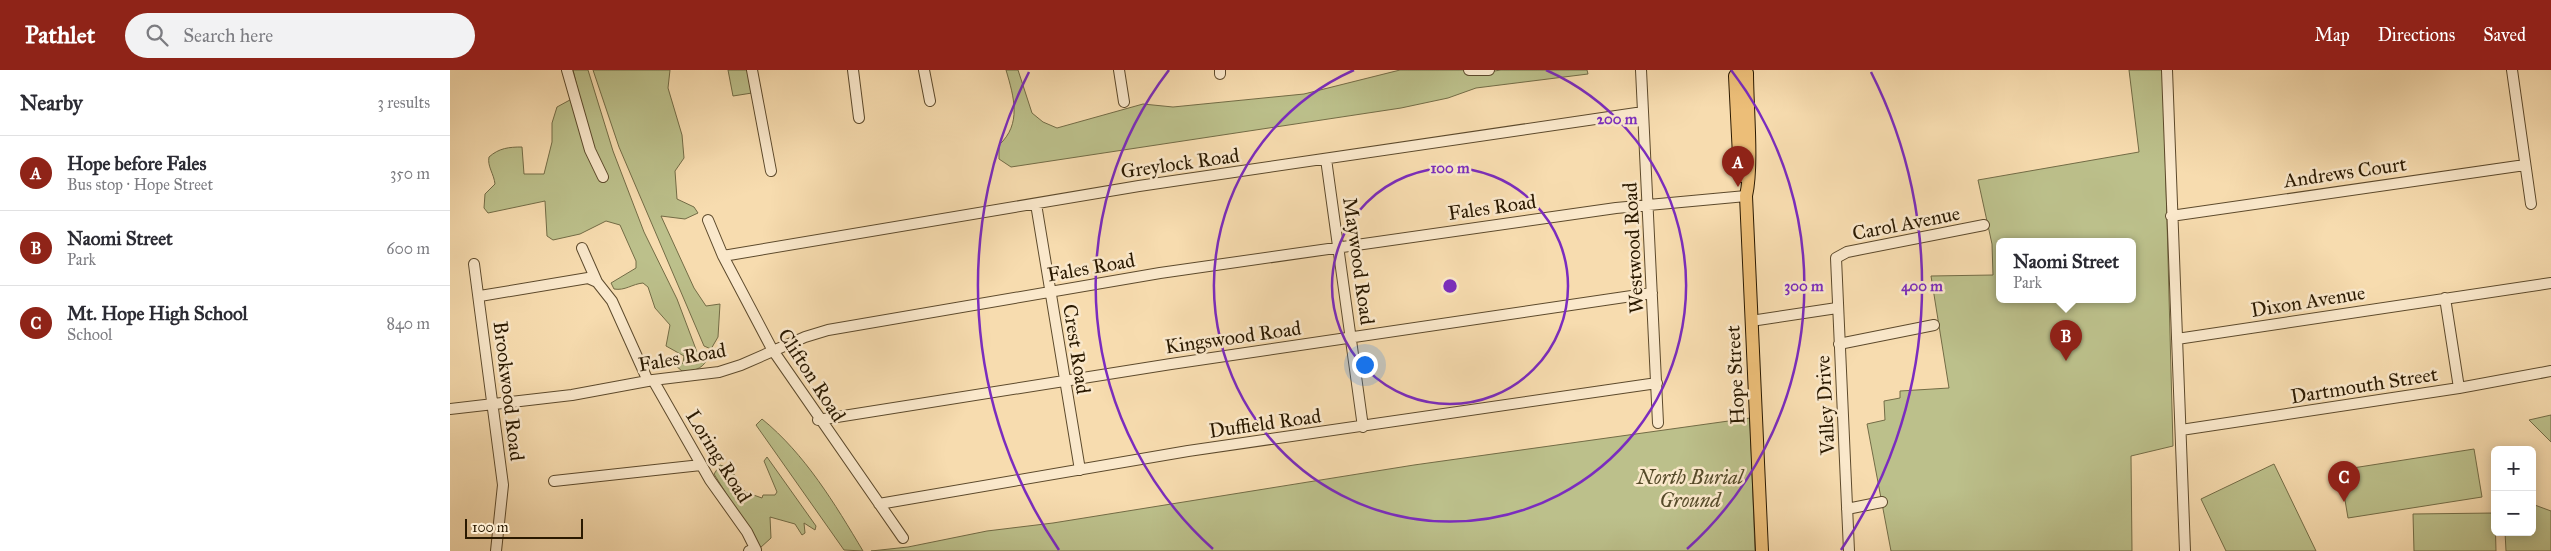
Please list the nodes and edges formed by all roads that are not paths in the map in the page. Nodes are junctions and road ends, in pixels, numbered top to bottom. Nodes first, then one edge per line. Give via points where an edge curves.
1 (567, 70) edge
2 (752, 70) edge
3 (853, 70) edge
4 (924, 70) edge
5 (1119, 70) edge
6 (1469, 70) edge
7 (1489, 70) edge
8 (1641, 70) edge
9 (1739, 70) edge
10 (1745, 70) edge
11 (2167, 70) edge
12 (2512, 70) edge
13 (930, 101) dead end
14 (1124, 102) dead end
15 (1643, 112) junction
16 (859, 118) dead end
17 (1326, 160) junction
18 (2525, 165) junction
19 (771, 171) dead end
20 (603, 177) dead end
21 (1746, 196) junction
22 (1036, 204) junction
23 (1647, 204) junction
24 (2531, 204) dead end
25 (2171, 216) junction
26 (708, 220) dead end
27 (1984, 225) dead end
28 (582, 248) dead end
29 (1339, 248) junction
30 (723, 256) junction
31 (1836, 258) joint
32 (474, 264) dead end
33 (598, 282) junction
34 (2551, 283) edge
35 (1050, 292) junction
36 (1652, 293) junction
37 (480, 296) junction
38 (2445, 298) junction
39 (1837, 308) junction
40 (1752, 321) junction
41 (1934, 325) dead end
42 (1352, 337) junction
43 (2177, 339) junction
44 (1839, 344) junction
45 (772, 349) junction
46 (2551, 371) edge
47 (1064, 380) junction
48 (651, 381) junction
49 (1657, 382) junction
50 (2459, 388) junction
51 (493, 405) junction
52 (450, 409) edge
53 (818, 420) junction
54 (1658, 423) dead end
55 (1363, 427) junction
56 (2181, 430) junction
57 (701, 465) junction
58 (1080, 470) junction
59 (554, 481) dead end
60 (1882, 502) dead end
61 (879, 504) junction
62 (1847, 509) junction
63 (903, 538) dead end
64 (496, 551) edge
65 (753, 551) edge
66 (1762, 551) edge
67 (1849, 551) edge
68 (2185, 551) edge

1 - 20 street via 590,150
2 - 19 street
3 - 16 street
4 - 13 street
5 - 14 street
6 - 7 street
8 - 15 street, Westwood Road
9 - 21 main road, Hope Street via 1735,76 1738,146 1741,188
10 - 21 main road, Hope Street
11 - 25 street
12 - 18 street
15 - 17 street, Greylock Road
15 - 23 street, Westwood Road
17 - 22 street, Greylock Road
17 - 29 street, Maywood Road
18 - 24 street
18 - 25 street, Andrews Court
21 - 23 street, Fales Road
21 - 40 main road, Hope Street
22 - 30 street, Greylock Road
22 - 35 street, Crest Road
23 - 29 street, Fales Road
23 - 36 street, Westwood Road
25 - 43 street
26 - 30 street, Clifton Road
27 - 31 street, Carol Avenue via 1847,252
28 - 33 street, Loring Road
29 - 35 street, Fales Road
29 - 42 street, Maywood Road
30 - 45 street, Clifton Road
31 - 39 street, Valley Drive
32 - 37 street, Brookwood Road
33 - 37 street via 588,278
33 - 48 street, Loring Road via 612,301
34 - 38 street, Dixon Avenue
35 - 45 street, Fales Road via 841,328
35 - 47 street, Crest Road
36 - 42 street, Kingswood Road
36 - 49 street, Westwood Road
37 - 51 street, Brookwood Road
38 - 43 street, Dixon Avenue
38 - 50 street
39 - 40 street
39 - 44 street, Valley Drive
40 - 66 main road, Hope Street
41 - 44 street
42 - 47 street, Kingswood Road
42 - 55 street, Maywood Road
43 - 56 street
44 - 62 street, Valley Drive
45 - 48 street, Fales Road via 719,372
45 - 53 street, Clifton Road
46 - 50 street, Dartmouth Street
47 - 53 street, Kingswood Road
47 - 58 street, Crest Road
48 - 51 street, Fales Road
48 - 57 street, Loring Road
49 - 54 street, Westwood Road
49 - 55 street, Duffield Road
50 - 56 street, Dartmouth Street
51 - 52 street, Fales Road
51 - 64 street, Brookwood Road via 503,485
53 - 61 street, Clifton Road
55 - 58 street, Duffield Road via 1188,451
56 - 68 street
57 - 59 street
57 - 65 street, Loring Road via 747,532
58 - 61 street, Duffield Road
60 - 62 street
61 - 63 street, Clifton Road
62 - 67 street, Valley Drive

